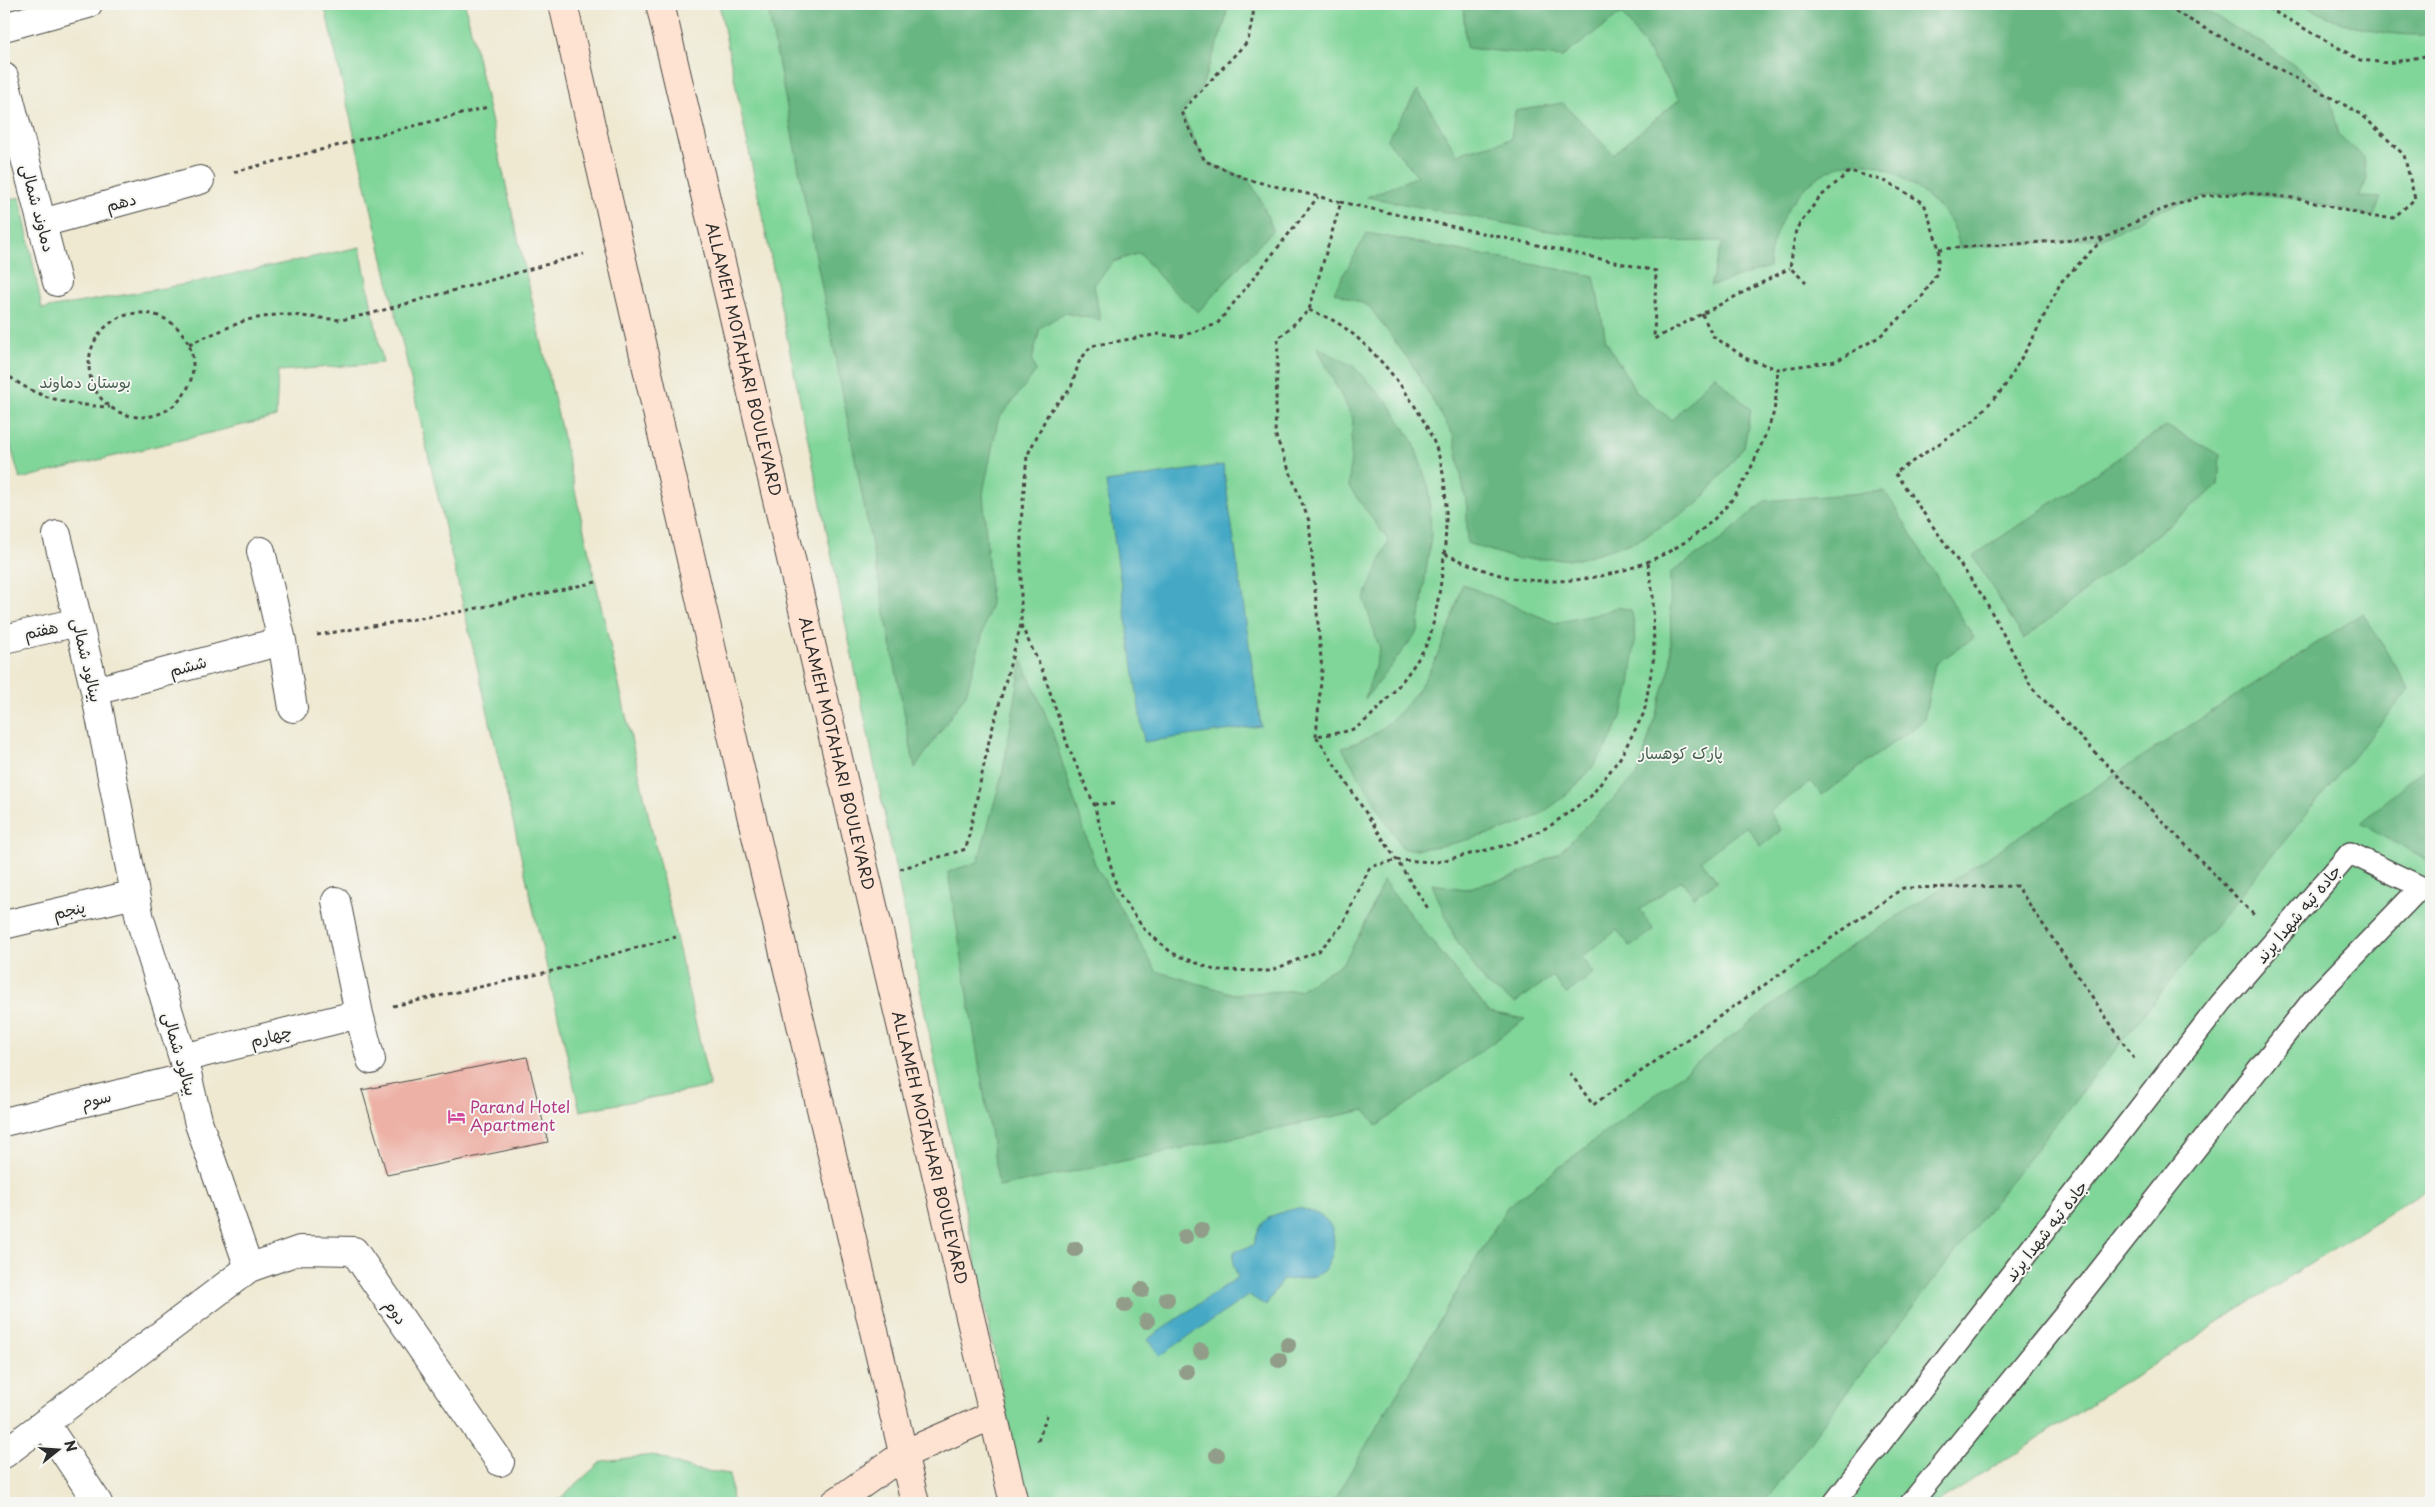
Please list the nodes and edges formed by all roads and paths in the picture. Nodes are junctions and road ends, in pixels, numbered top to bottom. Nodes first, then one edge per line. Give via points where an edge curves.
1 (88, 4) edge
2 (562, 4) edge
3 (660, 4) edge
4 (1255, 4) edge
5 (2161, 4) edge
6 (2261, 4) edge
7 (4, 27) edge
8 (2431, 55) edge
9 (4, 77) edge
10 (488, 107) dead end
11 (200, 180) joint
12 (1318, 197) junction
13 (1329, 200) junction
14 (42, 223) junction
15 (2104, 238) junction
16 (618, 245) junction
17 (1939, 249) junction
18 (1790, 268) junction
19 (57, 282) dead end
20 (1806, 282) dead end
21 (1309, 310) junction
22 (1702, 314) junction
23 (189, 344) junction
24 (1778, 369) junction
25 (4, 372) edge
26 (110, 407) junction
27 (57, 534) dead end
28 (261, 551) dead end
29 (1445, 554) junction
30 (1648, 563) junction
31 (596, 582) dead end
32 (78, 622) junction
33 (1021, 625) junction
34 (4, 639) edge
35 (282, 641) junction
36 (95, 691) junction
37 (293, 708) dead end
38 (1316, 736) junction
39 (1094, 804) junction
40 (1117, 804) dead end
41 (1397, 860) junction
42 (866, 880) junction
43 (135, 894) junction
44 (336, 901) dead end
45 (1429, 910) dead end
46 (4, 925) edge
47 (676, 937) dead end
48 (2277, 938) junction
49 (358, 1014) junction
50 (371, 1060) dead end
51 (186, 1068) junction
52 (1570, 1074) dead end
53 (2155, 1090) junction
54 (4, 1122) edge
55 (249, 1268) junction
56 (993, 1415) junction
57 (45, 1423) junction
58 (4, 1454) edge
59 (904, 1454) junction
60 (500, 1462) dead end
61 (98, 1503) edge
62 (835, 1503) edge
63 (915, 1503) edge
64 (1014, 1503) edge
65 (1834, 1503) edge
66 (1911, 1503) edge

1 - 7 street
2 - 16 main road
3 - 42 main road, ALLAMEH MOTAHARI BOULEVARD
4 - 12 path via 1248,41 1181,112 1205,161 1248,180
5 - 15 path via 2362,114 2404,155 2415,199 2393,218 2364,215 2294,198 2248,193 2202,196 2155,212
6 - 8 path via 2360,60 2388,63
9 - 14 street, دماوند شمالی
10 - 11 path
11 - 14 street, دهم
12 - 13 path
12 - 33 path via 1217,324 1179,337 1159,334 1090,346 1078,362 1071,388 1049,412 1027,456 1021,522
13 - 21 path via 1341,202
13 - 22 path via 1656,271 1654,339
14 - 19 street, دماوند شمالی
15 - 17 path
15 - 48 path via 2061,282 2003,389 1973,421 1895,474 1984,598 2032,688
16 - 23 path via 373,313 341,320 281,314 246,320
16 - 59 main road via 716,672
17 - 18 path via 1924,203 1887,182 1850,171 1819,198 1796,229
17 - 24 path via 1937,272 1920,300 1879,337 1836,361
18 - 20 path
18 - 22 path
21 - 29 path via 1336,322 1362,343 1397,379 1421,417 1440,458 1446,495
21 - 38 path via 1278,339 1275,434 1309,521 1322,670
22 - 24 path via 1713,336 1747,359
23 - 26 path via 192,378 185,393 173,406 158,415 142,417 125,415
23 - 26 path via 166,319 148,313 115,319 101,331 92,345 88,363 98,396
24 - 30 path via 1772,416 1735,496 1708,524 1662,557
25 - 26 path via 42,396 73,405
27 - 32 street, بینالود شمالی
28 - 35 street
29 - 30 path via 1492,572 1528,580 1580,579 1630,570
29 - 38 path via 1429,638 1406,676 1382,707 1353,728
30 - 41 path via 1654,596 1654,656 1644,712 1620,758 1591,796 1550,826 1511,844 1437,862
31 - 35 path via 464,611
32 - 34 street, هفتم
32 - 36 street, بینالود شمالی
33 - 39 path via 1044,674 1068,749
33 - 42 path via 990,741 966,850
35 - 36 street, ششم
35 - 37 street
36 - 43 street, بینالود شمالی
38 - 41 path
39 - 40 path
39 - 41 path via 1118,892 1144,929 1172,953 1214,970 1270,971 1319,951 1342,925 1370,867
41 - 45 path
42 - 56 main road, ALLAMEH MOTAHARI BOULEVARD
43 - 46 street, پنجم
43 - 51 street, بینالود شمالی
44 - 49 street
47 - 49 path via 548,972
48 - 53 lane, جاده تپه شهدا پرند
48 - 66 lane, جاده تپه شهدا پرند via 2350,853 2421,887 2315,997 2075,1302
49 - 50 street
49 - 51 street, چهارم
51 - 54 street, سوم
51 - 55 street, بینالود شمالی via 199,1124
52 - 53 path via 1593,1105 1903,888 2017,886
53 - 65 lane, جاده تپه شهدا پرند
55 - 57 street
55 - 60 street, دوم via 300,1250 354,1251
56 - 59 main road
56 - 64 main road, ALLAMEH MOTAHARI BOULEVARD
57 - 58 street
57 - 61 street
59 - 62 main road
59 - 63 main road

